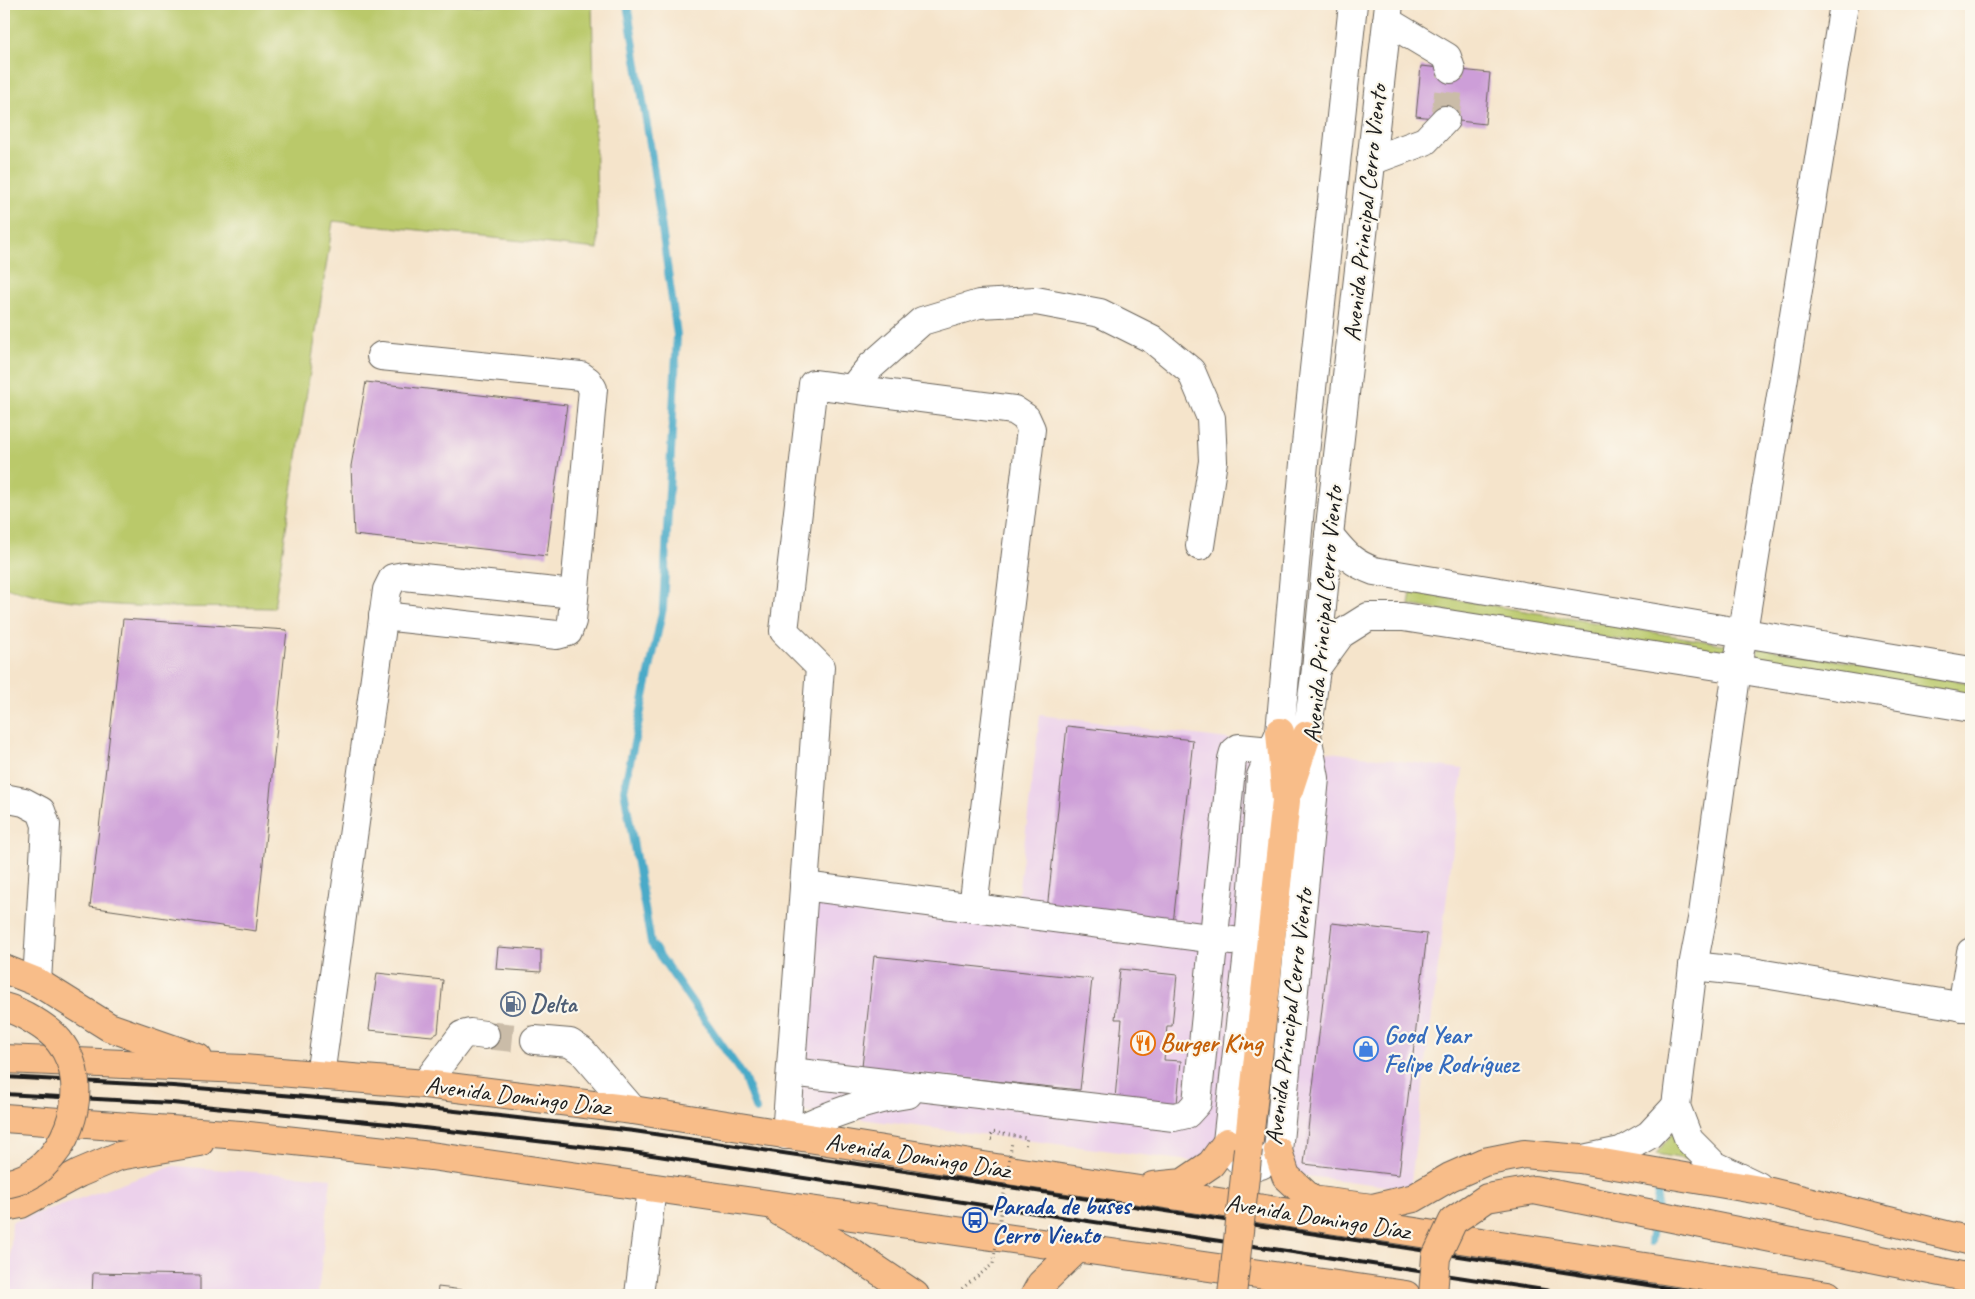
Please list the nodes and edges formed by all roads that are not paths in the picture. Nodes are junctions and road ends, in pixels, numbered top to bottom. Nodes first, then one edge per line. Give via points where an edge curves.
1 (1352, 4) edge
2 (1844, 4) edge
3 (1388, 12) edge
4 (1451, 69) tunnel mouth
5 (1445, 120) tunnel mouth
6 (1370, 161) junction
7 (381, 356) dead end
8 (852, 389) junction
9 (1329, 535) junction
10 (1200, 546) dead end
11 (574, 594) junction
12 (384, 616) junction
13 (1744, 633) junction
14 (1316, 669) junction
15 (1737, 669) junction
16 (1971, 671) edge
17 (1971, 708) edge
18 (1307, 735) junction
19 (1275, 741) junction
20 (4, 798) edge
21 (1286, 801) junction
22 (804, 886) junction
23 (973, 908) junction
24 (1213, 938) junction
25 (1249, 943) junction
26 (1971, 952) edge
27 (1693, 966) junction
28 (4, 968) edge
29 (37, 982) junction
30 (4, 1007) edge
31 (1967, 1007) edge
32 (486, 1035) tunnel mouth
33 (536, 1040) tunnel mouth
34 (4, 1059) edge
35 (244, 1069) junction
36 (790, 1072) junction
37 (320, 1076) junction
38 (425, 1084) junction
39 (934, 1090) junction
40 (1676, 1106) junction
41 (633, 1110) junction
42 (4, 1118) edge
43 (240, 1135) junction
44 (786, 1135) junction
45 (1237, 1146) junction
46 (1278, 1151) junction
47 (1580, 1159) junction
48 (1183, 1183) junction
49 (4, 1184) edge
50 (652, 1188) junction
51 (1133, 1189) junction
52 (1771, 1192) junction
53 (1312, 1200) junction
54 (765, 1204) junction
55 (4, 1207) edge
56 (1971, 1240) edge
57 (1077, 1249) junction
58 (1971, 1278) edge
59 (1329, 1290) edge
60 (639, 1295) edge
61 (915, 1295) edge
62 (1035, 1295) edge
63 (1232, 1295) edge
64 (1406, 1295) edge
65 (1433, 1295) edge
66 (1828, 1295) edge

1 - 19 street, Avenida Principal Cerro Viento
2 - 13 street
3 - 4 street via 1446,57
3 - 6 street, Avenida Principal Cerro Viento
5 - 6 street via 1425,141
6 - 9 street, Avenida Principal Cerro Viento
7 - 11 street via 581,376 588,381 593,389
8 - 10 street via 870,367 922,321 979,304 1036,301 1100,313 1152,339 1191,371 1211,418 1213,461
8 - 22 street via 813,384 784,631 820,667
8 - 23 street via 1014,410 1026,418 1031,429
9 - 13 street via 1348,558 1374,571
9 - 14 street, Avenida Principal Cerro Viento
11 - 12 street via 404,576 393,578 387,590
11 - 12 street via 568,632 557,635
12 - 37 street
13 - 15 street
13 - 16 street
14 - 15 street via 1341,634 1368,617 1403,617
14 - 18 street, Avenida Principal Cerro Viento
15 - 17 street
15 - 27 street
18 - 21 main road
18 - 46 street, Avenida Principal Cerro Viento via 1315,778
19 - 21 main road
19 - 24 street via 1239,748 1234,752
19 - 25 street, Avenida Principal Cerro Viento via 1261,776
20 - 29 street via 24,802 41,811 46,826
21 - 45 main road
22 - 23 street
22 - 36 street
23 - 24 street
24 - 25 street
24 - 39 street via 1197,1102 1187,1114 1174,1117
25 - 45 street, Avenida Principal Cerro Viento
26 - 31 street
27 - 31 street via 1758,973
27 - 40 street
28 - 29 main road
29 - 35 main road via 110,1027 191,1056
30 - 49 main road, bridge via 34,1020 59,1040 76,1078 74,1108 67,1134 50,1158 30,1175
32 - 38 street via 462,1035
33 - 41 street via 570,1044 582,1051
34 - 35 main road, Avenida Domingo Díaz
35 - 37 main road, Avenida Domingo Díaz
36 - 39 street
36 - 44 street
37 - 38 main road, Avenida Domingo Díaz
38 - 41 main road, Avenida Domingo Díaz
39 - 44 street via 858,1105
40 - 47 street via 1648,1135 1620,1151
40 - 52 street via 1689,1140 1714,1165
41 - 44 main road, Avenida Domingo Díaz
42 - 43 main road
43 - 50 main road via 431,1156
43 - 55 main road via 119,1156 21,1204
44 - 51 main road, Avenida Domingo Díaz
45 - 46 street, Avenida Principal Cerro Viento via 1238,1162 1250,1167 1263,1165
45 - 48 main road
45 - 63 main road, bridge
46 - 53 main road via 1286,1176
47 - 52 main road
47 - 53 main road via 1524,1154 1484,1162 1414,1198 1372,1208
48 - 51 main road
48 - 53 main road
50 - 54 main road
50 - 60 street
51 - 66 main road, Avenida Domingo Díaz
52 - 56 main road
54 - 57 main road
54 - 61 main road via 848,1250
57 - 59 main road
57 - 62 main road via 1041,1284
58 - 65 main road, bridge via 1534,1190 1487,1198 1453,1221 1436,1257
59 - 64 main road

